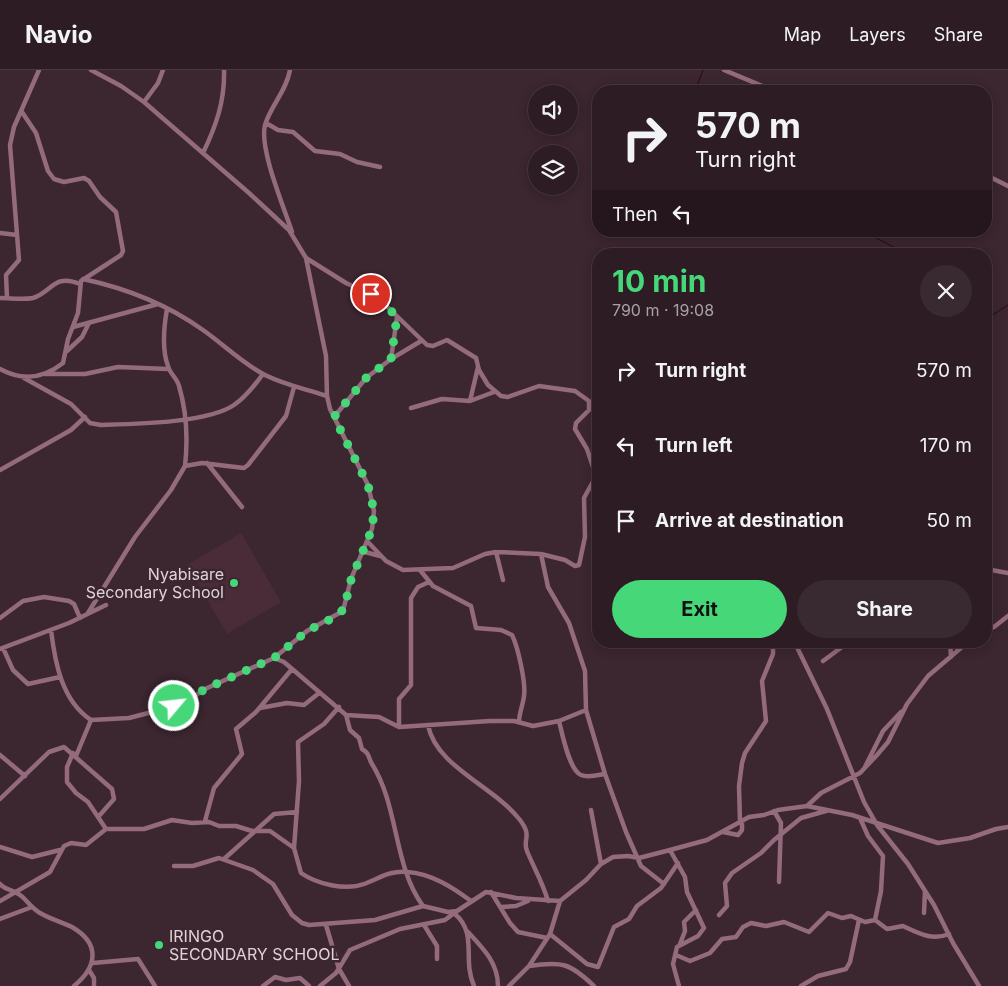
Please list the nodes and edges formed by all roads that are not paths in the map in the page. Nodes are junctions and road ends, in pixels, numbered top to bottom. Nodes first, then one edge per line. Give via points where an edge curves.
1 (39, 70) edge
2 (91, 70) edge
3 (163, 70) edge
4 (224, 70) edge
5 (290, 70) edge
6 (724, 70) edge
7 (760, 85) edge
8 (144, 102) junction
9 (22, 112) junction
10 (266, 123) junction
11 (203, 154) junction
12 (380, 167) dead end
13 (992, 178) edge
14 (1008, 186) edge
15 (0, 233) edge
16 (17, 235) junction
17 (294, 236) junction
18 (306, 258) junction
19 (83, 279) junction
20 (80, 284) junction
21 (0, 298) edge
22 (7, 298) junction
23 (158, 304) junction
24 (167, 309) junction
25 (397, 317) junction
26 (89, 324) junction
27 (73, 327) junction
28 (421, 341) junction
29 (67, 351) junction
30 (391, 359) junction
31 (478, 366) junction
32 (0, 369) edge
33 (168, 369) junction
34 (44, 374) junction
35 (263, 374) junction
36 (23, 378) junction
37 (294, 387) junction
38 (494, 392) junction
39 (327, 396) junction
40 (470, 401) junction
41 (411, 408) dead end
42 (85, 417) junction
43 (334, 417) junction
44 (186, 420) junction
45 (207, 463) junction
46 (592, 464) edge
47 (185, 466) junction
48 (0, 470) edge
49 (592, 487) edge
50 (242, 507) dead end
51 (367, 541) junction
52 (361, 551) junction
53 (496, 552) junction
54 (541, 554) junction
55 (381, 557) junction
56 (420, 570) junction
57 (992, 570) edge
58 (1008, 573) edge
59 (503, 580) dead end
60 (429, 582) junction
61 (106, 605) dead end
62 (88, 613) junction
63 (1008, 616) edge
64 (1, 617) edge
65 (80, 618) junction
66 (992, 628) edge
67 (51, 630) junction
68 (773, 648) edge
69 (797, 648) edge
70 (840, 648) edge
71 (950, 648) edge
72 (961, 648) edge
73 (1, 649) edge
74 (951, 657) junction
75 (274, 658) junction
76 (823, 660) dead end
77 (292, 669) junction
78 (60, 677) junction
79 (318, 693) junction
80 (339, 708) junction
81 (259, 709) junction
82 (586, 710) junction
83 (904, 710) junction
84 (346, 714) junction
85 (92, 720) junction
86 (559, 720) junction
87 (519, 722) junction
88 (428, 725) junction
89 (399, 728) junction
90 (0, 755) edge
91 (75, 755) junction
92 (864, 768) junction
93 (605, 774) junction
94 (25, 776) junction
95 (853, 777) junction
96 (0, 799) edge
97 (807, 806) junction
98 (591, 810) dead end
99 (774, 811) junction
100 (826, 811) junction
101 (297, 812) junction
102 (99, 816) junction
103 (860, 818) junction
104 (205, 821) junction
105 (741, 821) junction
106 (877, 825) junction
107 (1008, 827) edge
108 (106, 829) junction
109 (252, 832) junction
110 (723, 832) junction
111 (782, 835) junction
112 (0, 847) edge
113 (294, 848) junction
114 (60, 850) junction
115 (670, 850) junction
116 (636, 858) junction
117 (224, 859) junction
118 (678, 863) junction
119 (601, 864) junction
120 (174, 866) dead end
121 (407, 872) junction
122 (779, 882) dead end
123 (0, 884) edge
124 (664, 884) junction
125 (925, 891) junction
126 (16, 892) junction
127 (491, 892) junction
128 (530, 900) junction
129 (0, 901) edge
130 (471, 901) junction
131 (548, 901) junction
132 (560, 901) junction
133 (423, 906) junction
134 (32, 908) junction
135 (501, 908) junction
136 (696, 910) junction
137 (456, 913) junction
138 (924, 913) dead end
139 (719, 915) dead end
140 (0, 919) edge
141 (859, 920) junction
142 (875, 920) junction
143 (424, 924) junction
144 (326, 925) junction
145 (468, 932) junction
146 (949, 934) junction
147 (548, 936) junction
148 (680, 944) junction
149 (676, 955) junction
150 (437, 959) dead end
151 (93, 963) junction
152 (529, 966) junction
153 (339, 968) junction
154 (90, 970) junction
155 (76, 985) edge
156 (94, 986) edge
157 (155, 986) edge
158 (264, 986) edge
159 (308, 986) edge
160 (320, 986) edge
161 (349, 986) edge
162 (474, 986) edge
163 (498, 986) edge
164 (509, 986) edge
165 (594, 986) edge
166 (679, 986) edge
167 (801, 986) edge
168 (979, 986) edge

1 - 9 street
2 - 8 street
3 - 8 street
4 - 11 street via 224,96
5 - 10 street via 285,89
6 - 7 street
8 - 11 street
9 - 16 street via 10,145
9 - 19 street via 36,134 48,171 54,179 64,182 84,178 116,212 122,255
10 - 12 street via 278,130 293,132 315,151 340,154
10 - 17 street via 263,139
11 - 17 street
13 - 14 street
15 - 16 street
16 - 22 street via 19,260 6,275
17 - 18 street
18 - 25 street via 378,298
18 - 39 street via 326,356
19 - 20 street
19 - 23 street via 115,287
20 - 22 street via 65,280 33,298
20 - 27 street via 78,313
21 - 22 street
23 - 24 street
23 - 26 street
24 - 33 street
24 - 35 street via 200,328
25 - 28 street
25 - 30 street
26 - 27 street
26 - 29 street via 82,337
27 - 29 street
28 - 30 street
28 - 31 street via 430,346 443,340 451,342 476,358
29 - 34 street via 63,363
30 - 43 street via 366,378
31 - 38 street
31 - 40 street
32 - 36 street
33 - 34 street via 118,367 86,374
33 - 44 street via 179,383
34 - 36 street
35 - 37 street
35 - 44 street via 234,406
36 - 42 street via 71,404
37 - 39 street
37 - 45 street via 286,416 248,465 244,468
38 - 40 street
38 - 46 street via 508,397 539,386 575,391 586,398 591,408 576,423 575,430
39 - 43 street
40 - 41 street via 442,399
42 - 44 street via 90,423 101,425
42 - 48 street via 70,431
43 - 51 street via 371,494 374,520
44 - 47 street
45 - 47 street
45 - 50 street
47 - 62 street via 135,536
49 - 54 street via 584,501 585,537 579,565
51 - 52 street
51 - 55 street
52 - 55 street
52 - 75 street via 343,611 307,631
53 - 54 street
53 - 56 street via 453,568
53 - 59 street
54 - 82 street via 548,587 569,623 585,671
55 - 56 street via 400,570
56 - 60 street
57 - 58 street
60 - 87 street via 470,605 478,629 501,630 512,635 521,665 524,696
60 - 89 street via 418,586 411,598 411,685 399,699
61 - 62 street
62 - 65 street
63 - 66 street
64 - 65 street via 23,601 44,597 69,601 74,604
65 - 67 street
67 - 73 street
67 - 78 street
68 - 105 street via 762,681 766,721 745,753 741,769
69 - 95 street via 827,709
70 - 76 street
71 - 74 street
72 - 74 street
73 - 78 street via 13,670 28,684
74 - 83 street via 928,676
75 - 77 street
75 - 85 street via 205,689 182,704 129,718
77 - 79 street
77 - 81 street
78 - 85 street via 76,707
79 - 80 street
79 - 81 street via 304,705 287,703
80 - 84 street
80 - 101 street via 324,724 298,742
81 - 104 street via 236,729 242,754 214,788
82 - 86 street
82 - 93 street
83 - 92 street via 888,742
83 - 92 street via 882,731
84 - 89 street via 379,717
84 - 121 street via 352,732 359,738 362,749 368,753 378,772
85 - 91 street
86 - 87 street via 533,726
86 - 93 street via 577,773 588,776
87 - 88 street
88 - 89 street
88 - 131 street via 432,740 445,757 496,796 520,820 528,834 526,849
90 - 94 street
91 - 94 street via 64,747 55,748
91 - 102 street via 67,767 66,782
91 - 102 street via 114,794 112,804
92 - 95 street
93 - 116 street
94 - 96 street
95 - 97 street via 821,792
95 - 106 street
97 - 99 street
97 - 100 street
98 - 119 street
99 - 105 street
99 - 111 street via 780,819
100 - 103 street
100 - 111 street via 801,818
101 - 109 street via 274,814
101 - 113 street
102 - 108 street
103 - 106 street
103 - 142 street via 883,856
104 - 108 street via 166,820 144,829
104 - 109 street
105 - 110 street
105 - 110 street via 742,830 738,835
106 - 107 street via 938,844
106 - 125 street
108 - 114 street via 86,844 71,843
109 - 113 street via 270,831
109 - 117 street
110 - 115 street
111 - 122 street
111 - 139 street via 728,878 728,902
112 - 114 street via 32,857
113 - 121 street via 301,873 335,886 360,885 379,876
114 - 126 street via 52,870
115 - 116 street
115 - 118 street
116 - 119 street via 619,856
116 - 124 street
117 - 120 street via 193,866
117 - 144 street via 264,876 278,891 292,916 302,923
118 - 124 street
118 - 136 street
119 - 132 street
121 - 130 street via 431,877
121 - 133 street
123 - 126 street via 7,891
124 - 147 street via 637,906 629,918 614,927 598,967 587,964
125 - 138 street
125 - 146 street
126 - 129 street
126 - 134 street
127 - 128 street
127 - 130 street via 482,893
127 - 135 street
128 - 131 street
128 - 135 street
130 - 137 street
131 - 132 street
132 - 147 street
133 - 137 street
133 - 144 street via 375,920
134 - 140 street
134 - 151 street via 83,935 93,955
135 - 147 street via 518,932
136 - 148 street via 684,922 685,931
136 - 148 street via 704,930
137 - 143 street via 446,920
137 - 145 street
141 - 142 street
141 - 149 street via 827,914 809,932 784,922 766,926 751,923 743,927 736,937 720,940 705,956 690,961
141 - 167 street via 846,969 818,976
142 - 146 street via 887,929 903,926 929,937
143 - 150 street via 437,946
143 - 153 street via 400,929 356,947 346,954
144 - 153 street
145 - 162 street via 469,967
145 - 163 street via 492,962
146 - 168 street
147 - 152 street
148 - 149 street
149 - 166 street via 673,964
151 - 154 street
151 - 157 street via 138,959
152 - 164 street
152 - 165 street via 569,965
153 - 160 street
153 - 161 street
154 - 155 street
154 - 156 street
158 - 159 street via 274,977 286,980 300,978

